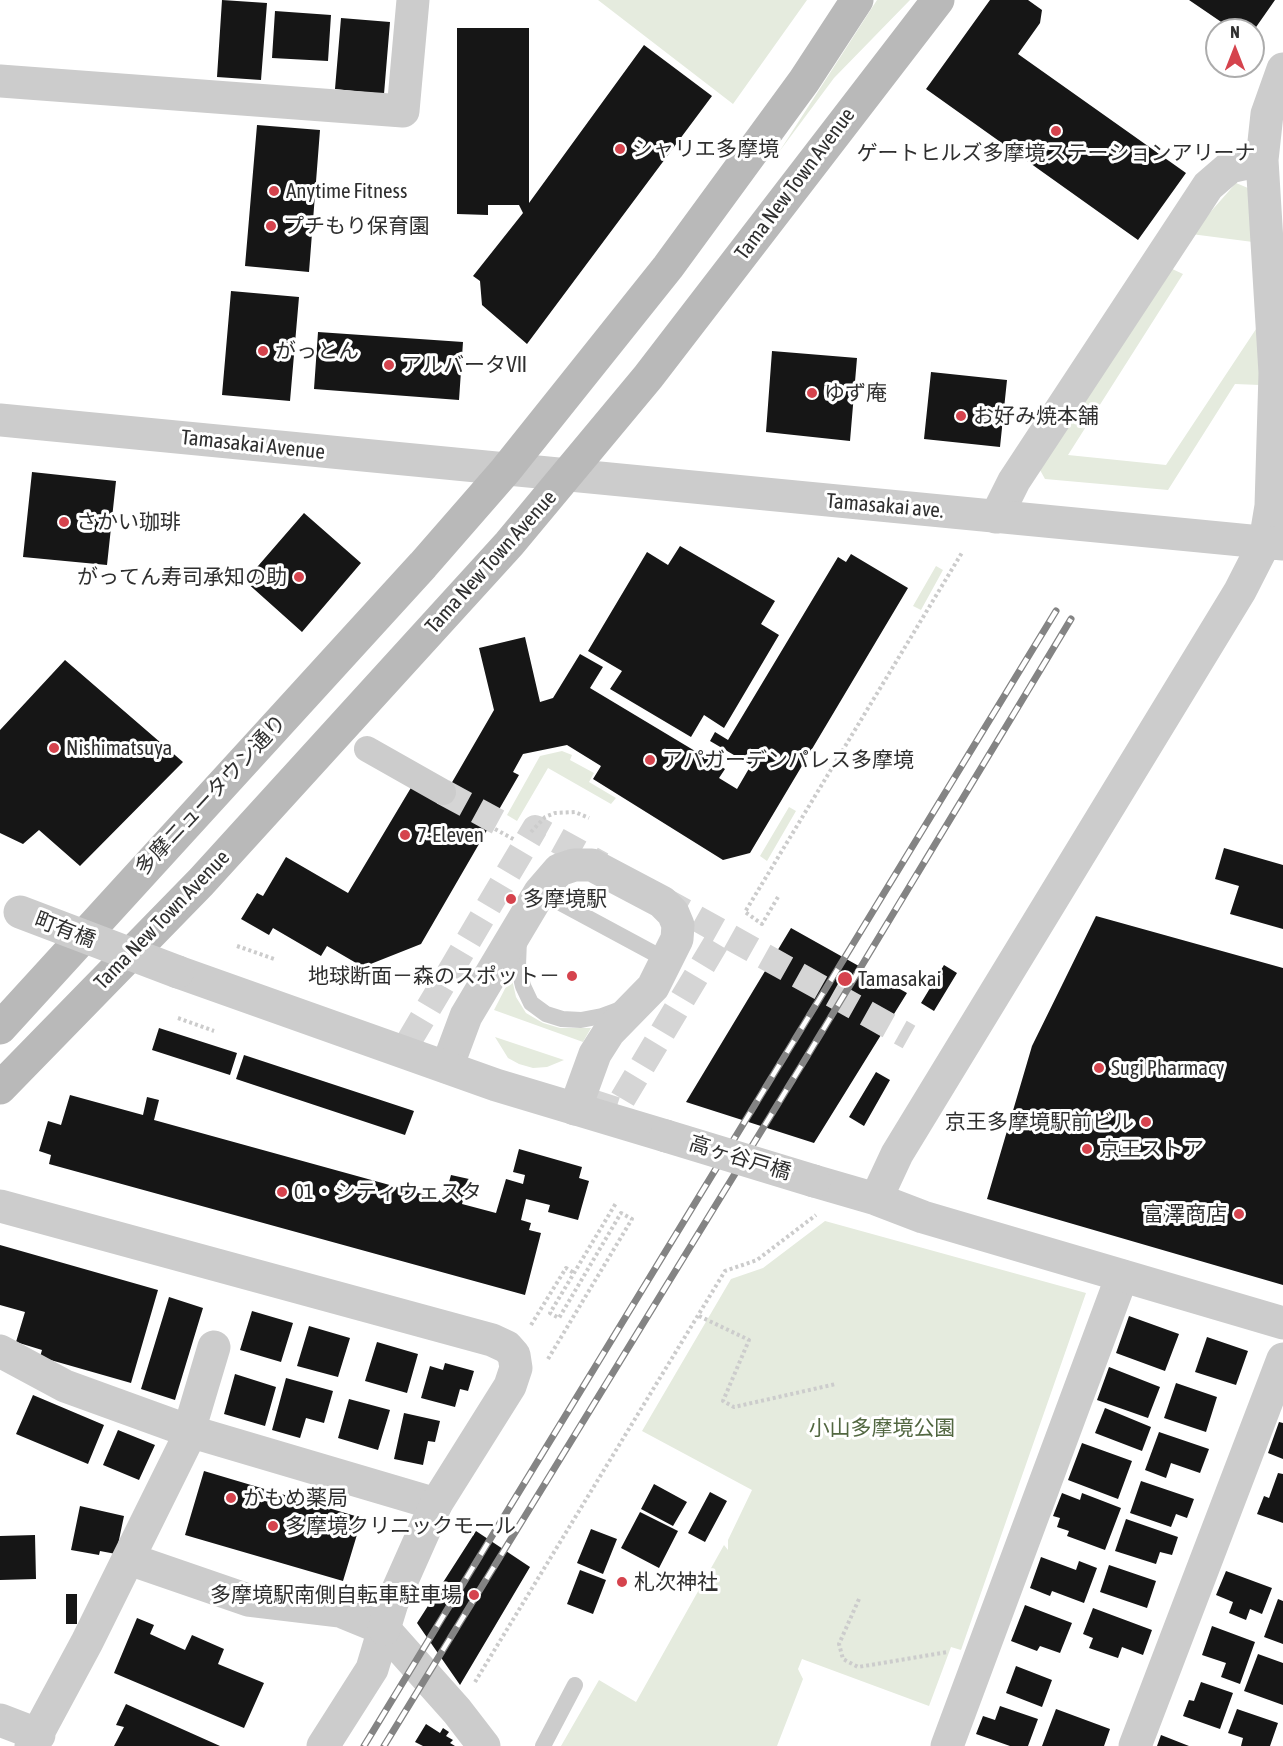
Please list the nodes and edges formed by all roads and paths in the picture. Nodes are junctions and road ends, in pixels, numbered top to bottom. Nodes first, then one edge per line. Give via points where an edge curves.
1 (412, 0) edge
2 (857, 0) edge
3 (938, 0) edge
4 (1283, 69) edge
5 (0, 81) edge
6 (1263, 160) junction
7 (0, 420) edge
8 (505, 471) junction
9 (567, 476) junction
10 (996, 517) junction
11 (1274, 543) edge
12 (963, 551) dead end
13 (367, 749) dead end
14 (442, 792) tunnel mouth
15 (589, 818) dead end
16 (495, 829) tunnel mouth
17 (531, 832) dead end
18 (515, 840) dead end
19 (540, 892) junction
20 (778, 897) dead end
21 (10, 908) edge
22 (521, 920) junction
23 (237, 946) dead end
24 (274, 959) dead end
25 (668, 961) junction
26 (636, 1003) junction
27 (178, 1018) dead end
28 (0, 1028) edge
29 (214, 1031) dead end
30 (447, 1067) junction
31 (0, 1088) edge
32 (575, 1109) junction
33 (876, 1198) junction
34 (616, 1203) dead end
35 (0, 1206) edge
36 (819, 1212) dead end
37 (574, 1273) junction
38 (1122, 1276) junction
39 (699, 1316) junction
40 (1283, 1323) edge
41 (529, 1328) dead end
42 (214, 1347) dead end
43 (0, 1351) edge
44 (1283, 1359) edge
45 (546, 1363) dead end
46 (836, 1384) dead end
47 (189, 1431) junction
48 (436, 1504) junction
49 (129, 1558) junction
50 (859, 1599) dead end
51 (384, 1629) junction
52 (949, 1652) dead end
53 (575, 1685) dead end
54 (457, 1711) junction
55 (0, 1720) edge
56 (35, 1740) edge
57 (323, 1746) edge
58 (484, 1746) edge
59 (543, 1746) edge
60 (947, 1746) edge
61 (1135, 1746) edge

1 - 5 street via 403,111
2 - 8 main road via 804,81 668,267
3 - 9 main road, Tama New Town Avenue via 648,377
4 - 6 street via 1267,114
6 - 10 street via 1230,167 1208,186 1014,481
6 - 11 street via 1275,373 1271,506
7 - 8 street, Tamasakai Avenue
8 - 9 street, Tamasakai ave.
8 - 28 main road, 多摩ニュータウン通り
9 - 10 street, Tamasakai ave.
9 - 31 main road, Tama New Town Avenue via 208,873
10 - 11 street, Tamasakai ave.
11 - 33 street via 1240,591 897,1154
12 - 20 path via 745,912 762,924
13 - 14 street
15 - 17 path via 575,812 555,813 545,817
16 - 18 path
19 - 22 street
19 - 25 lane
19 - 25 street via 559,870 592,865 662,902 678,925
21 - 30 street, 町有橋, bridge
22 - 26 lane via 518,966 523,986 531,1003 546,1014 581,1020
22 - 30 street via 466,1016
23 - 24 path
25 - 26 street via 653,987
26 - 32 street via 595,1054
27 - 29 path
30 - 32 street, 高ヶ谷戸橋
32 - 33 street, 高ヶ谷戸橋, bridge
33 - 38 street, 高ヶ谷戸橋 via 923,1217
34 - 37 path
35 - 48 street via 507,1347 514,1355 516,1368 510,1386
36 - 39 path via 757,1260 725,1271
37 - 41 path via 566,1268
37 - 45 path via 550,1313 559,1318 621,1213 632,1219
38 - 40 street, 高ヶ谷戸橋
38 - 60 street
39 - 46 path via 749,1340 723,1401 734,1407
39 - 54 path
42 - 47 street
43 - 47 street via 65,1386
44 - 61 street
47 - 48 street
47 - 49 street
48 - 51 street
49 - 51 street via 248,1600 340,1611
49 - 56 street
50 - 52 path via 839,1644 843,1659 858,1667
51 - 54 street
51 - 57 street via 372,1669
53 - 59 lane
54 - 58 street
55 - 56 street

